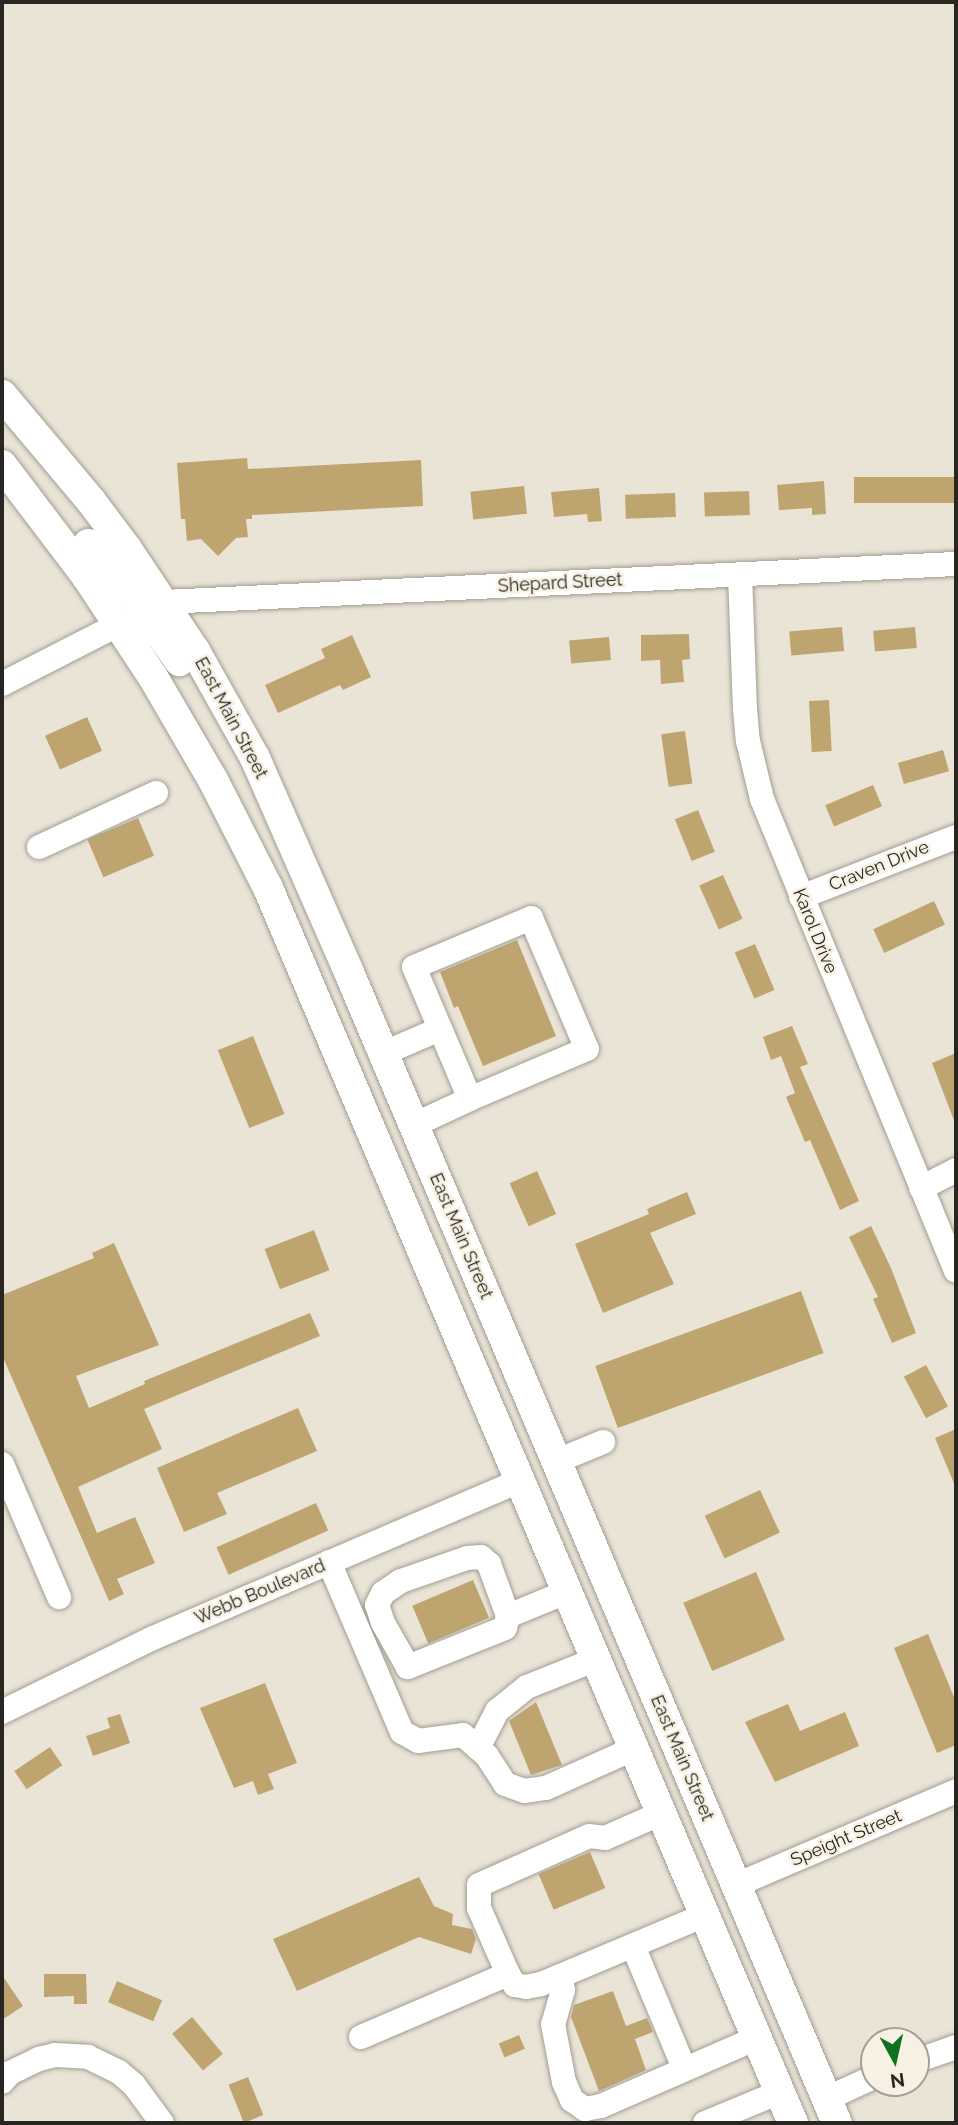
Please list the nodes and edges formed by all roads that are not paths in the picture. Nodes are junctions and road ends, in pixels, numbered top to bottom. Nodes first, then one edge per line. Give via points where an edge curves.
1 (2, 396) edge
2 (9, 473) edge
3 (956, 564) edge
4 (740, 575) junction
5 (164, 602) junction
6 (119, 624) junction
7 (2, 684) edge
8 (255, 758) junction
9 (156, 793) dead end
10 (956, 836) edge
11 (39, 847) dead end
12 (801, 897) junction
13 (348, 970) junction
14 (312, 986) junction
15 (440, 1029) junction
16 (384, 1053) junction
17 (470, 1099) junction
18 (414, 1125) junction
19 (956, 1170) edge
20 (921, 1188) junction
21 (956, 1271) edge
22 (467, 1351) junction
23 (603, 1442) dead end
24 (557, 1461) junction
25 (2, 1464) edge
26 (522, 1480) junction
27 (329, 1562) junction
28 (569, 1591) junction
29 (59, 1597) dead end
30 (619, 1608) junction
31 (508, 1616) junction
32 (597, 1659) junction
33 (408, 1667) junction
34 (379, 1680) junction
35 (2, 1712) edge
36 (478, 1748) junction
37 (635, 1748) junction
38 (956, 1791) edge
39 (662, 1813) junction
40 (736, 1885) junction
41 (705, 1915) junction
42 (633, 1946) junction
43 (508, 1974) junction
44 (560, 1976) junction
45 (361, 2037) dead end
46 (757, 2038) junction
47 (956, 2047) edge
48 (930, 2056) edge
49 (684, 2068) junction
50 (2, 2082) edge
51 (860, 2088) edge
52 (780, 2092) junction
53 (832, 2111) edge
54 (716, 2120) edge
55 (162, 2123) edge
56 (793, 2123) edge

1 - 5 main road, East Main Street via 91,501
2 - 5 main road via 77,533 122,588 141,600
2 - 6 main road
3 - 4 street, Shepard Street
4 - 5 street, Shepard Street
4 - 12 street, Karol Drive via 748,741 762,799
5 - 8 main road, East Main Street
6 - 7 street
6 - 8 main road via 140,620 155,627
6 - 14 main road via 213,780
8 - 13 main road, East Main Street
9 - 11 street
10 - 12 street, Craven Drive
12 - 20 street, Karol Drive
13 - 14 main road
13 - 16 main road, East Main Street
14 - 22 main road
15 - 16 street
15 - 17 street
15 - 17 street via 414,967 531,918 587,1049
16 - 18 main road, East Main Street
17 - 18 street
18 - 24 main road, East Main Street
19 - 20 street
20 - 21 street, Karol Drive
22 - 24 main road via 504,1394 530,1443
22 - 26 main road
23 - 24 street
24 - 30 main road, East Main Street
25 - 29 street
26 - 27 street, Webb Boulevard
26 - 28 main road
26 - 30 main road via 552,1501 578,1556
27 - 34 street
27 - 35 street, Webb Boulevard via 111,1657
28 - 31 street
28 - 32 main road
30 - 40 main road, East Main Street
31 - 33 street via 505,1628
31 - 33 street via 489,1564 481,1557 401,1581 383,1593 377,1605
32 - 36 street via 527,1687 497,1711
32 - 37 main road
33 - 34 street
34 - 36 street via 402,1732 418,1741 463,1735
36 - 37 street via 505,1784 524,1791 546,1788
37 - 39 main road
38 - 40 street, Speight Street
39 - 41 main road
39 - 43 street via 605,1838 589,1836 479,1885 479,1908
40 - 53 main road, East Main Street
41 - 42 street
41 - 46 main road
42 - 44 street
42 - 49 street
43 - 44 street via 515,1985 526,1987
43 - 45 street
44 - 49 street via 563,1990 553,2024 572,2100 585,2109 601,2106
46 - 49 street
46 - 52 main road
47 - 48 street
50 - 55 street via 39,2059 88,2057 134,2085
51 - 53 street
52 - 54 street
52 - 56 main road

